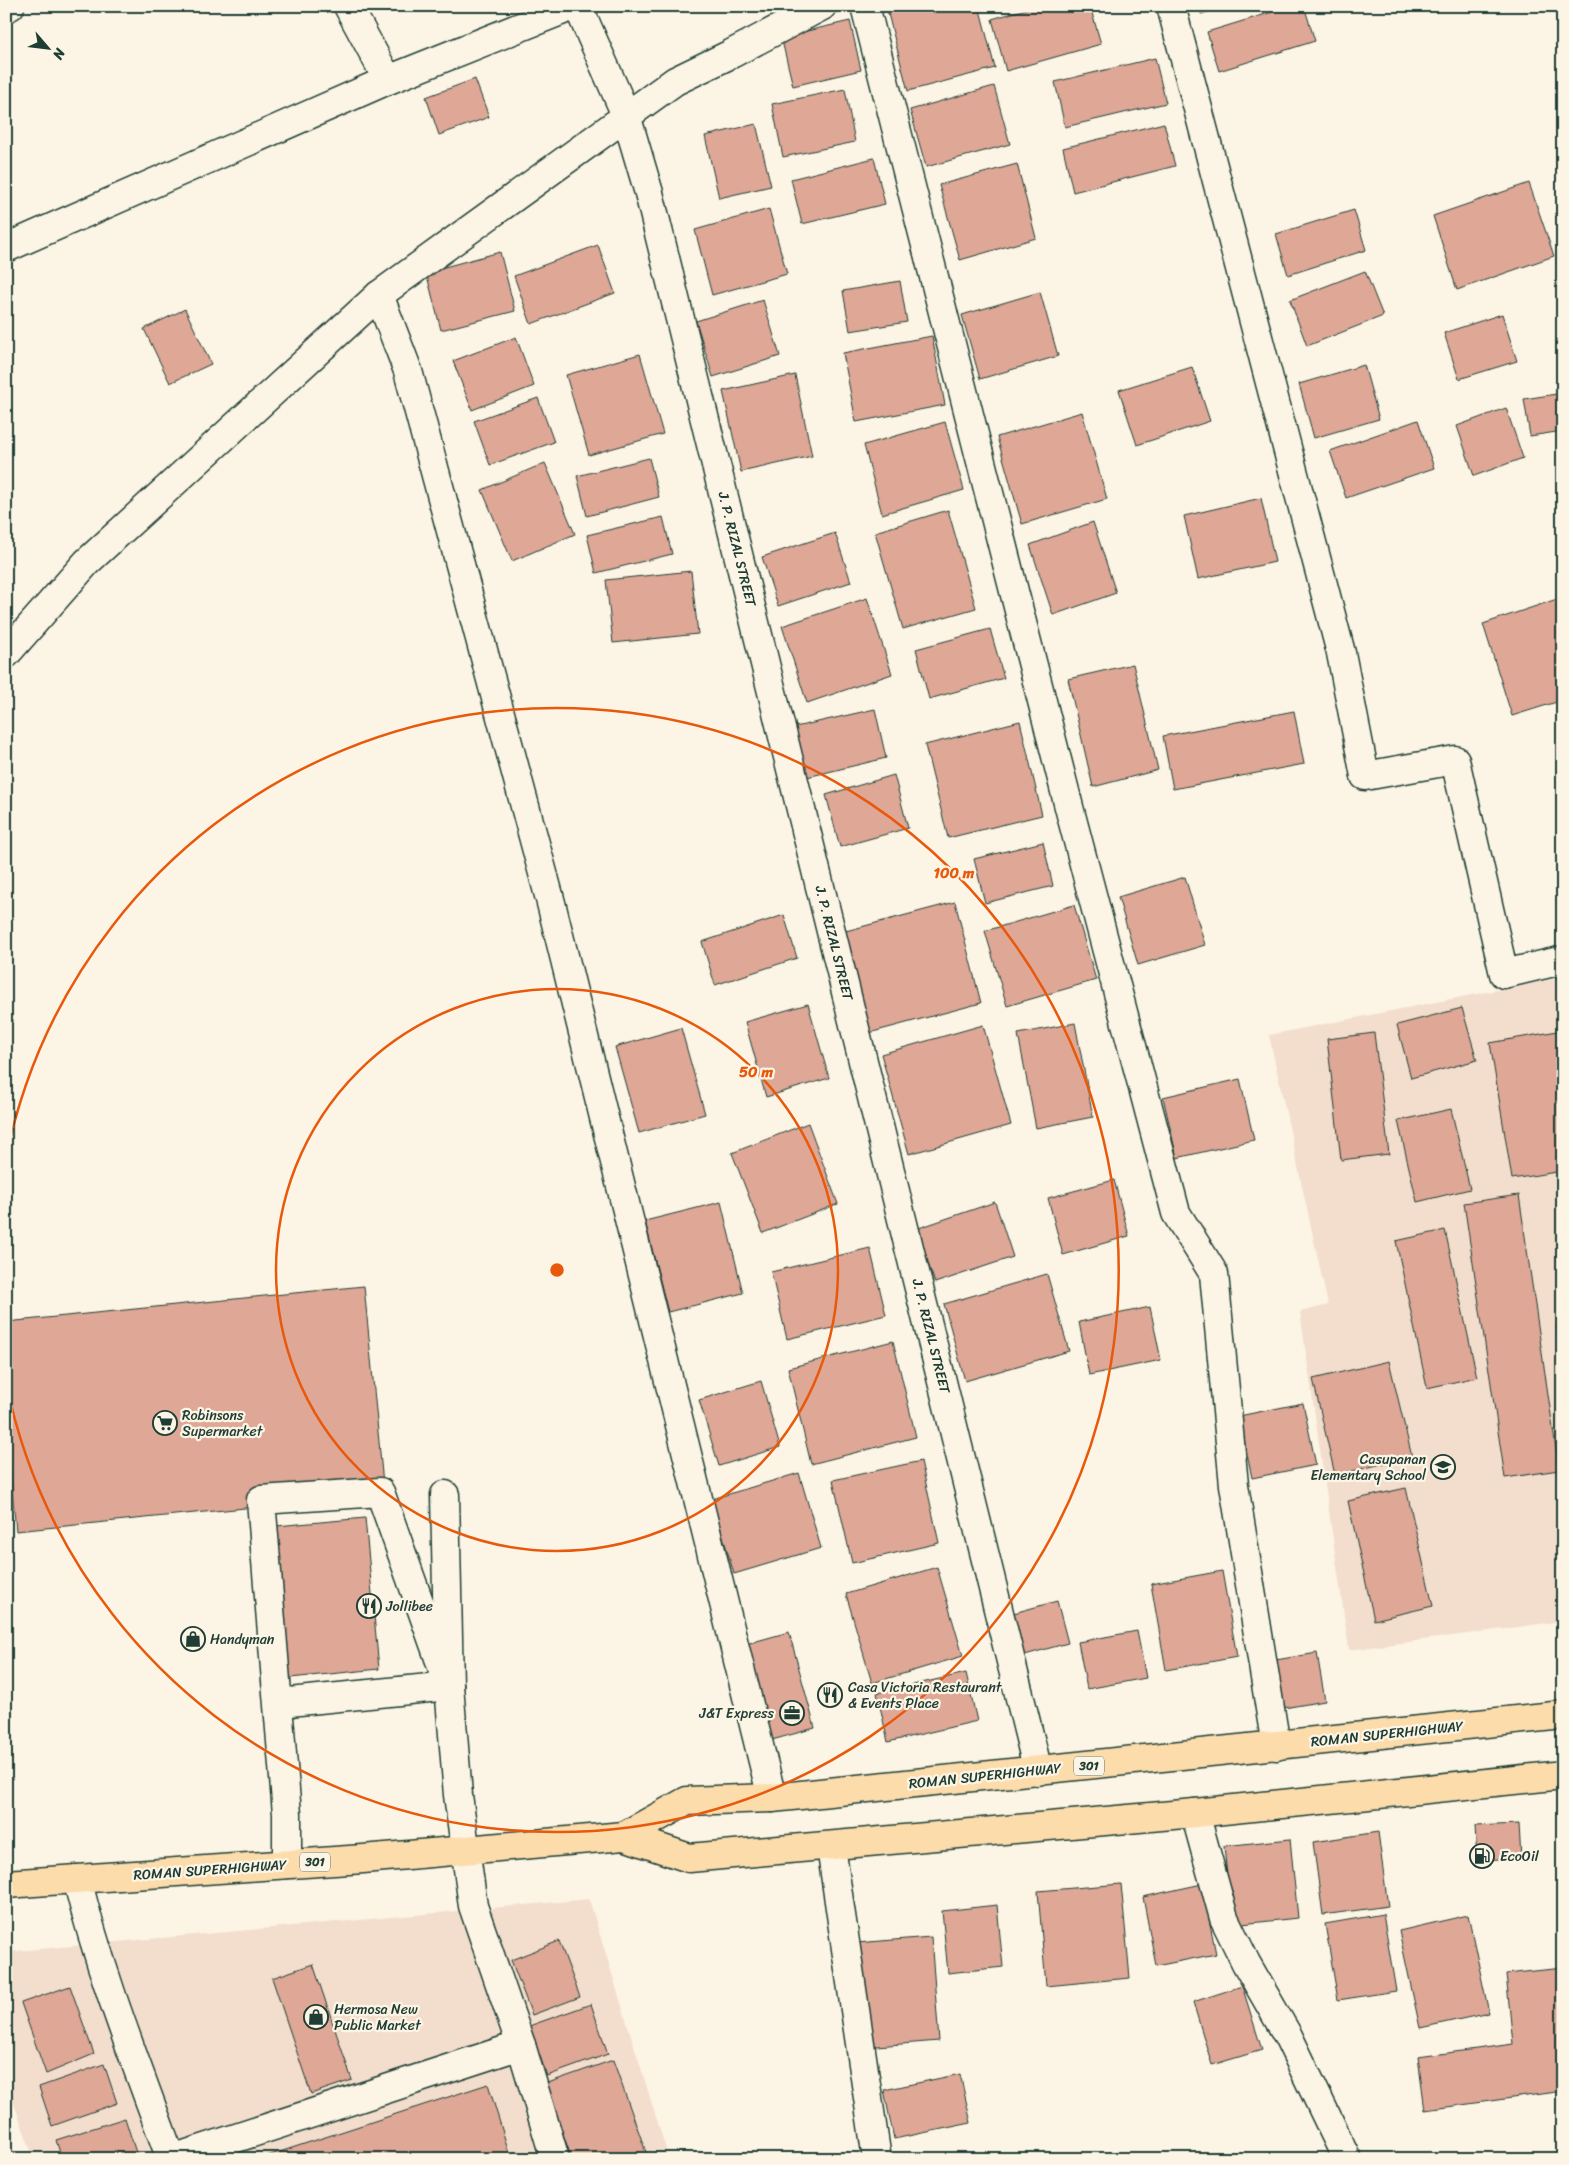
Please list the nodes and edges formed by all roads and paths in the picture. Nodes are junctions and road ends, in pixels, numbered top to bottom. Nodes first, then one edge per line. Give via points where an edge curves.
1 (10, 6) edge
2 (348, 6) edge
3 (573, 6) edge
4 (578, 6) edge
5 (822, 6) edge
6 (865, 6) edge
7 (1171, 6) edge
8 (6, 8) edge
9 (388, 80) junction
10 (626, 115) junction
11 (6, 248) edge
12 (379, 295) junction
13 (6, 654) edge
14 (1563, 960) edge
15 (445, 1495) dead end
16 (450, 1686) junction
17 (279, 1703) junction
18 (1563, 1715) edge
19 (1276, 1746) junction
20 (1038, 1771) junction
21 (1563, 1775) edge
22 (772, 1798) junction
23 (1195, 1813) junction
24 (624, 1836) junction
25 (831, 1847) junction
26 (466, 1850) junction
27 (287, 1864) junction
28 (77, 1879) junction
29 (6, 1884) edge
30 (521, 2045) junction
31 (171, 2159) edge
32 (555, 2159) edge
33 (877, 2159) edge
34 (1347, 2159) edge

1 - 8 street
2 - 9 street
3 - 9 street
4 - 10 street, J. P. RIZAL STREET
5 - 10 street via 675,80
6 - 19 street via 1176,1213 1214,1274 1234,1485
7 - 14 street via 1341,653 1365,776 1455,760 1504,974
9 - 11 street
10 - 12 street
10 - 20 street, J. P. RIZAL STREET via 649,193
12 - 13 street via 87,562
12 - 22 street via 408,372 551,903
15 - 16 street
16 - 17 street
16 - 17 street via 380,1492 261,1500
16 - 26 street via 458,1795
17 - 27 street
18 - 19 main road, ROMAN SUPERHIGHWAY / 301
19 - 20 main road, ROMAN SUPERHIGHWAY / 301
20 - 22 main road, ROMAN SUPERHIGHWAY / 301
21 - 23 main road, ROMAN SUPERHIGHWAY / 301
22 - 24 main road, ROMAN SUPERHIGHWAY / 301 via 688,1801
23 - 25 main road, ROMAN SUPERHIGHWAY / 301
23 - 34 street via 1224,1918 1288,2036
24 - 25 main road, ROMAN SUPERHIGHWAY / 301 via 689,1858
24 - 26 main road, ROMAN SUPERHIGHWAY / 301
25 - 33 street
26 - 27 main road, ROMAN SUPERHIGHWAY / 301
26 - 30 street via 473,1906
27 - 28 main road, ROMAN SUPERHIGHWAY / 301
28 - 29 main road, ROMAN SUPERHIGHWAY / 301
28 - 31 street via 104,1976
30 - 31 street
30 - 32 street

